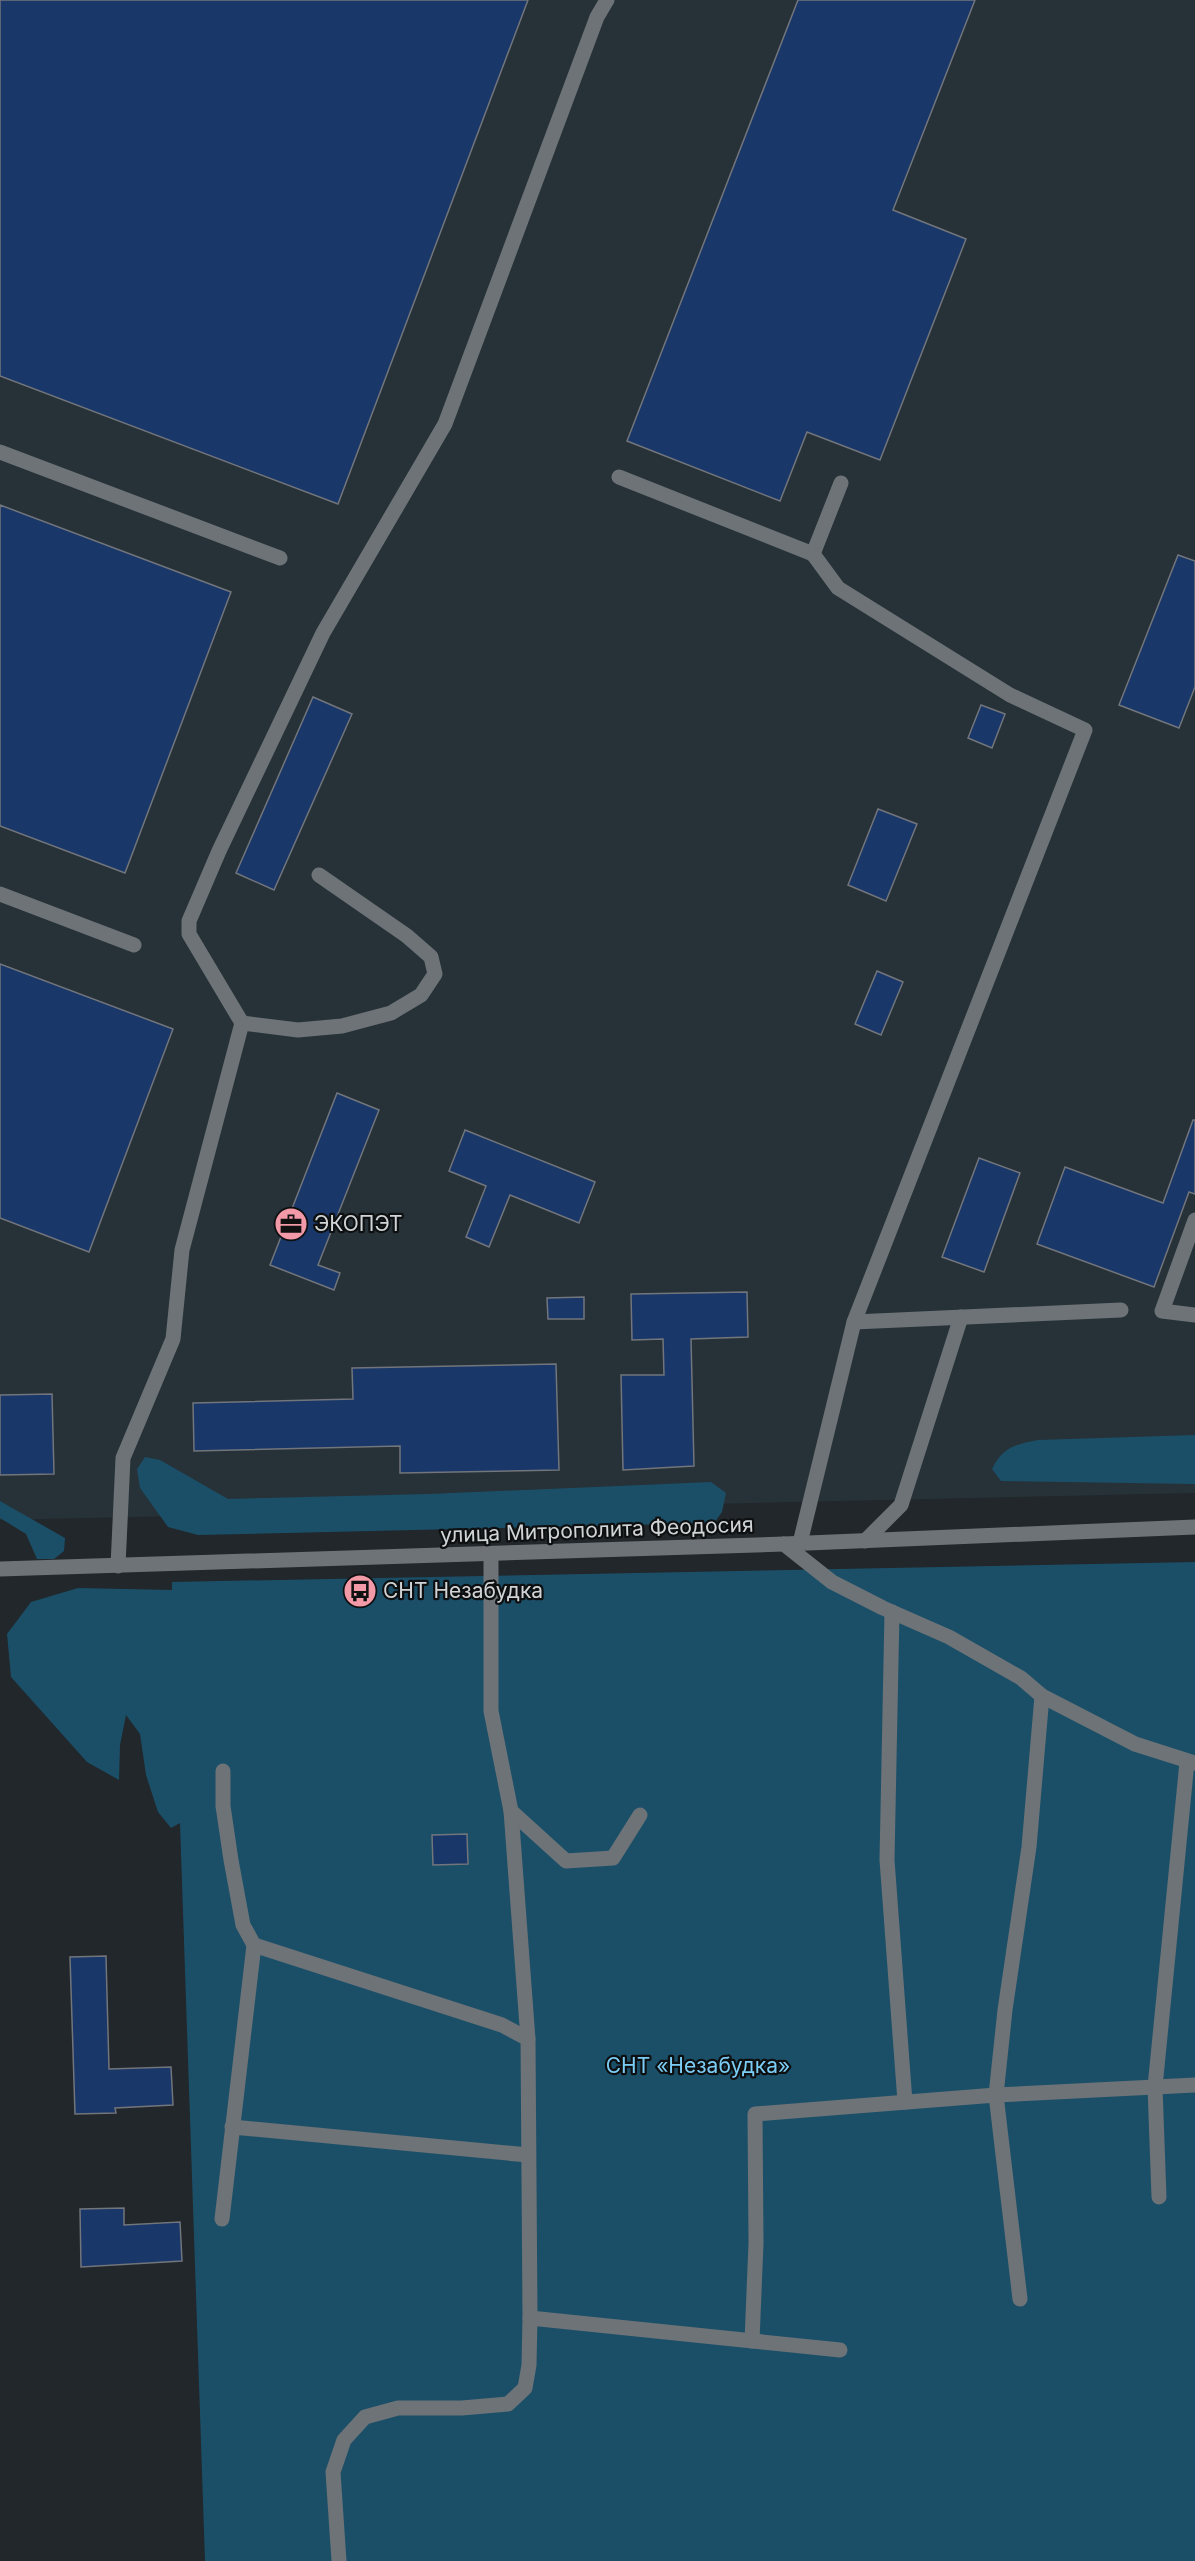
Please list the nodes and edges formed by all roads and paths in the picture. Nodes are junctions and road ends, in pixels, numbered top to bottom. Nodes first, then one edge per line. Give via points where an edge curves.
1 (607, 0) edge
2 (0, 452) edge
3 (619, 477) dead end
4 (841, 483) dead end
5 (813, 554) junction
6 (280, 558) dead end
7 (319, 875) dead end
8 (0, 894) edge
9 (135, 945) dead end
10 (242, 1023) junction
11 (1195, 1220) edge
12 (1121, 1310) dead end
13 (1195, 1314) edge
14 (962, 1317) junction
15 (854, 1322) junction
16 (1195, 1527) edge
17 (865, 1541) junction
18 (800, 1543) junction
19 (783, 1544) junction
20 (490, 1554) junction
21 (118, 1566) junction
22 (0, 1569) edge
23 (892, 1612) junction
24 (1042, 1696) junction
25 (1191, 1762) edge
26 (223, 1771) dead end
27 (510, 1811) junction
28 (640, 1815) dead end
29 (254, 1946) junction
30 (528, 2039) junction
31 (1195, 2085) edge
32 (1155, 2087) junction
33 (996, 2095) junction
34 (905, 2102) junction
35 (232, 2127) junction
36 (528, 2155) junction
37 (1159, 2197) dead end
38 (222, 2219) dead end
39 (1020, 2299) dead end
40 (530, 2318) junction
41 (752, 2341) junction
42 (840, 2350) dead end
43 (339, 2561) edge

1 - 10 street via 597,17 445,424 324,633 189,921 189,934
2 - 6 street
3 - 5 street
4 - 5 street
5 - 15 street via 838,588 1010,695 1085,730
7 - 10 street via 407,936 431,957 435,974 421,994 391,1013 342,1026 298,1030
8 - 9 street
10 - 21 street via 182,1250 173,1339 123,1458
11 - 13 street via 1162,1311
12 - 14 street
14 - 15 street
14 - 17 street via 901,1505
15 - 18 street
16 - 17 street, улица Митрополита Феодосия
17 - 18 street, улица Митрополита Феодосия
18 - 19 street, улица Митрополита Феодосия
19 - 20 street, улица Митрополита Феодосия
19 - 23 street via 832,1582
20 - 21 street, улица Митрополита Феодосия
20 - 27 street via 491,1711
21 - 22 street, улица Митрополита Феодосия
23 - 24 street via 950,1637 1021,1678
23 - 34 street via 887,1860
24 - 25 street via 1135,1744
24 - 33 street via 1029,1847
25 - 32 street
26 - 29 street via 223,1806 231,1860 243,1925
27 - 28 street via 566,1861 613,1858
27 - 30 street
29 - 30 street via 502,2025
29 - 35 street
30 - 36 street
31 - 32 street
32 - 33 street
32 - 37 street
33 - 34 street
33 - 39 street
34 - 41 street via 755,2114
35 - 36 street
35 - 38 street
36 - 40 street
40 - 41 street
40 - 43 street via 525,2388 508,2404 398,2408 365,2417 344,2440 333,2472
41 - 42 street

